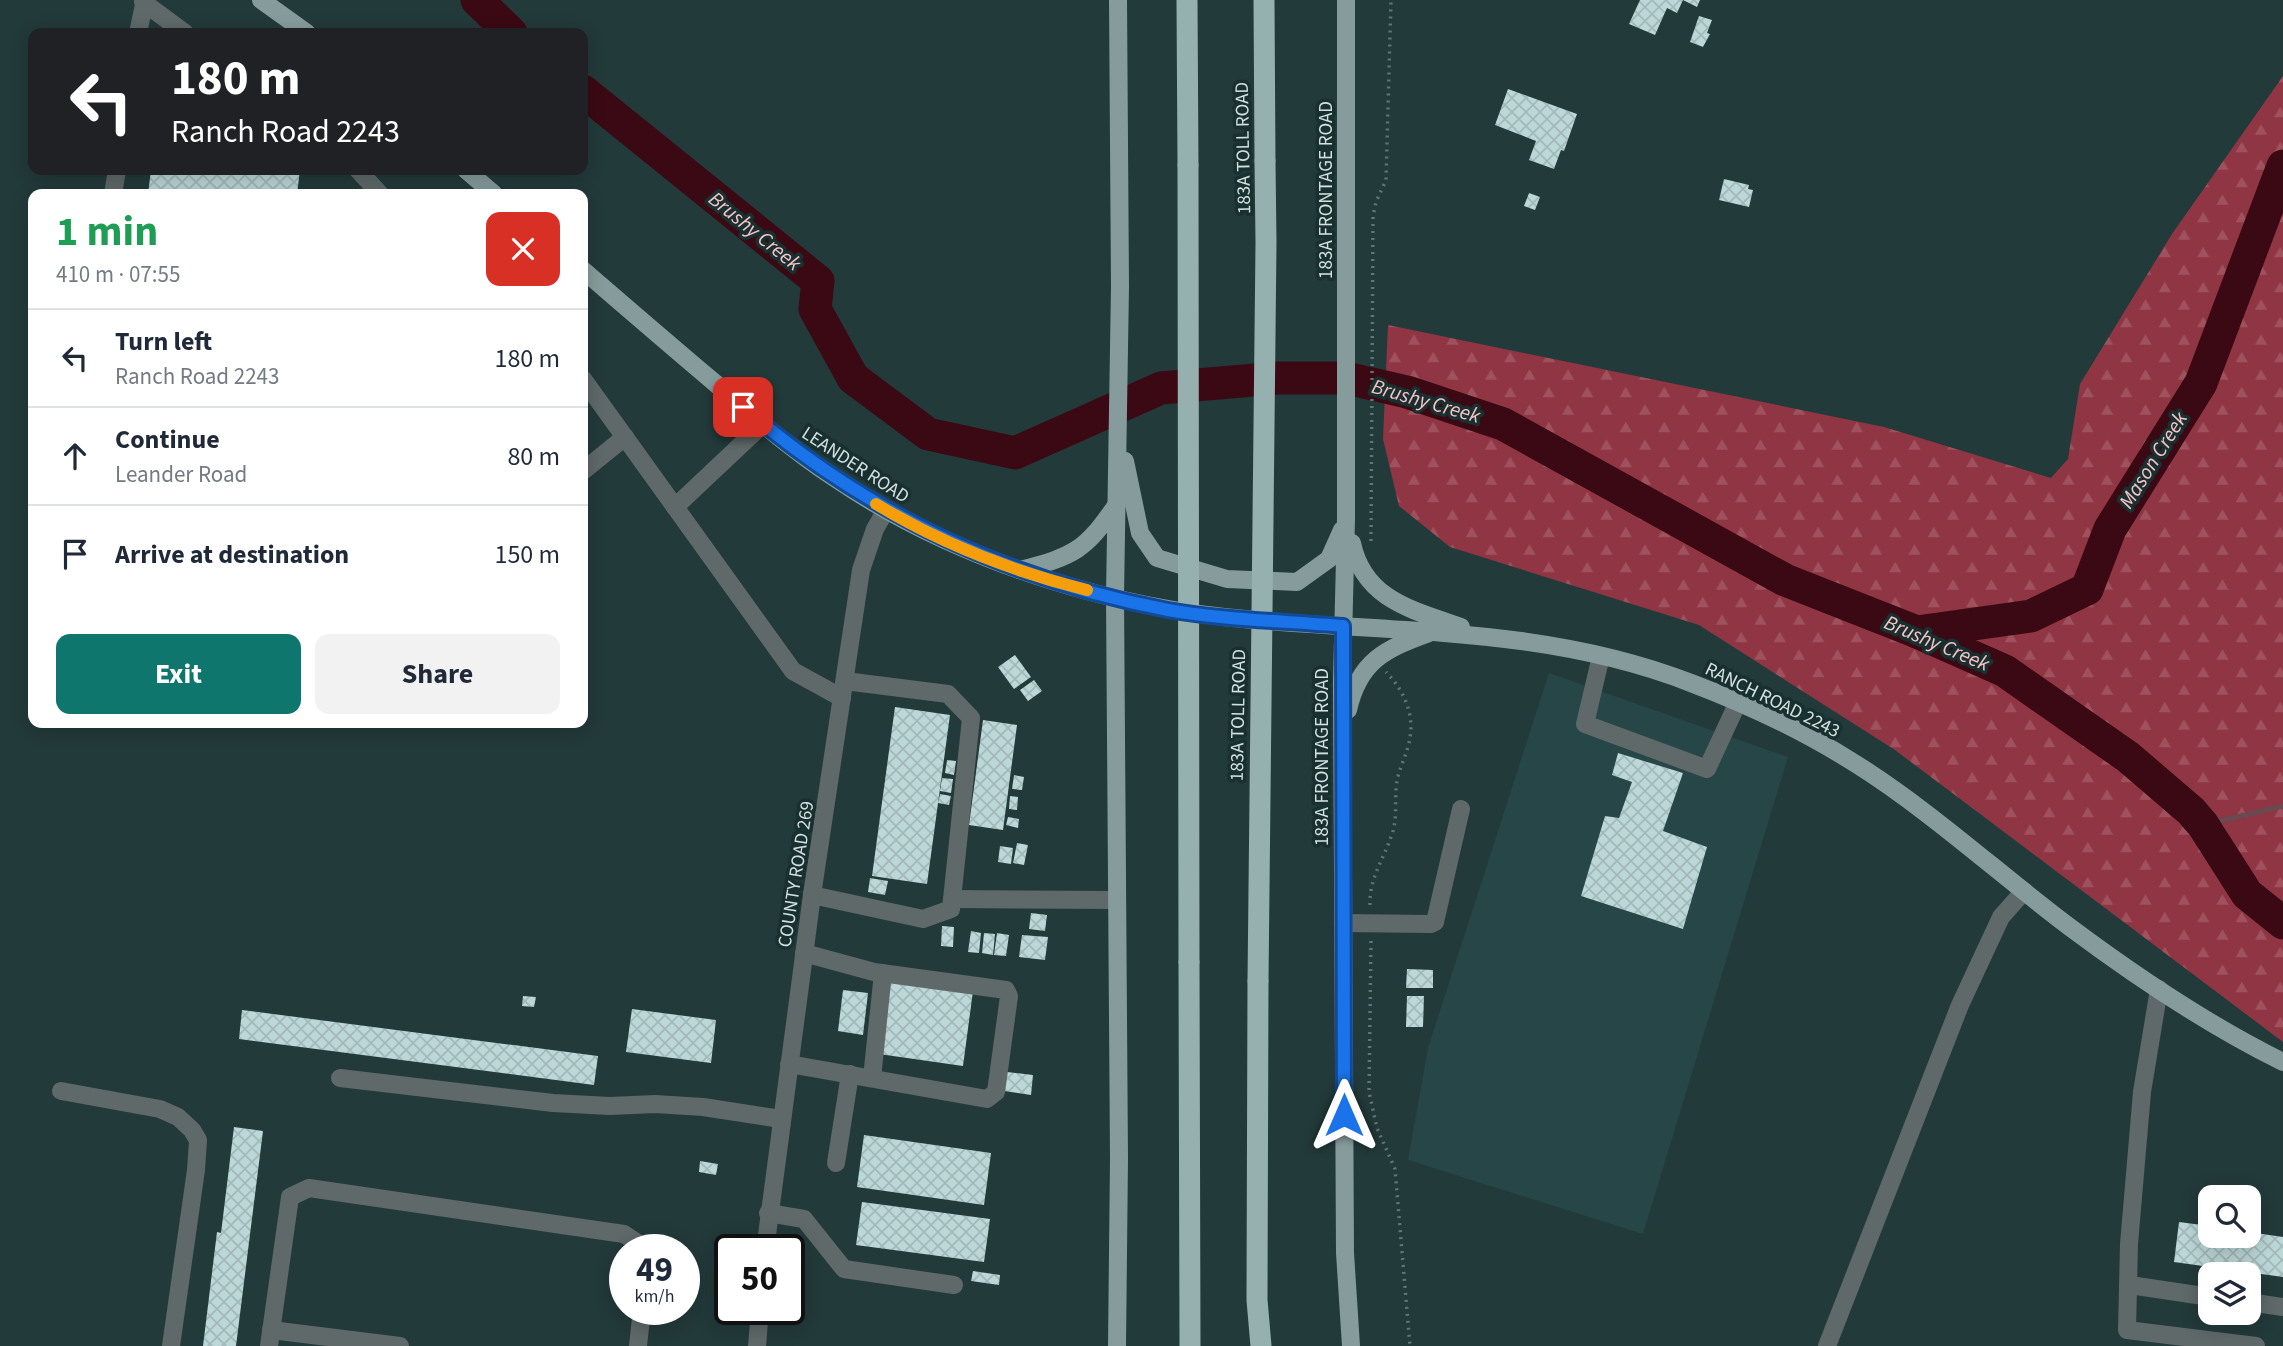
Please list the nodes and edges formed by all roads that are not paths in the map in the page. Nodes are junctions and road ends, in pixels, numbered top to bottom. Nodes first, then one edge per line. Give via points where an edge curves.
1 (261, 0) edge
2 (1118, 0) edge
3 (1187, 0) edge
4 (1264, 0) edge
5 (1346, 0) edge
6 (144, 1) edge
7 (139, 28) edge
8 (179, 28) edge
9 (300, 28) edge
10 (363, 175) edge
11 (472, 175) edge
12 (375, 189) edge
13 (488, 189) edge
14 (588, 274) edge
15 (588, 386) edge
16 (763, 424) junction
17 (625, 438) junction
18 (588, 467) edge
19 (1122, 499) junction
20 (675, 507) junction
21 (886, 510) junction
22 (1346, 519) junction
23 (1020, 570) junction
24 (1115, 596) junction
25 (1343, 626) junction
26 (1433, 631) junction
27 (1483, 635) junction
28 (1601, 656) junction
29 (844, 689) junction
30 (1738, 702) junction
31 (1342, 740) junction
32 (1461, 809) dead end
33 (2024, 891) junction
34 (812, 895) junction
35 (952, 899) junction
36 (1117, 900) junction
37 (1343, 923) junction
38 (804, 954) junction
39 (883, 973) junction
40 (2160, 989) junction
41 (2283, 1062) edge
42 (789, 1064) junction
43 (850, 1074) junction
44 (340, 1078) dead end
45 (872, 1079) junction
46 (61, 1091) dead end
47 (781, 1119) junction
48 (836, 1163) dead end
49 (768, 1213) junction
50 (624, 1234) edge
51 (766, 1234) edge
52 (954, 1285) dead end
53 (2130, 1285) junction
54 (2198, 1295) edge
55 (2261, 1304) edge
56 (2283, 1307) edge
57 (640, 1325) edge
58 (759, 1325) edge
59 (270, 1338) edge
60 (171, 1346) edge
61 (400, 1346) edge
62 (638, 1346) edge
63 (757, 1346) edge
64 (1117, 1346) edge
65 (1191, 1346) edge
66 (1261, 1346) edge
67 (1351, 1346) edge
68 (1827, 1346) edge
69 (2256, 1346) edge

1 - 9 main road
2 - 19 main road
3 - 65 highway, bridge
4 - 66 highway, 183A TOLL ROAD, bridge via 1257,1300
5 - 22 main road, 183A FRONTAGE ROAD
6 - 7 street
6 - 8 street
10 - 12 street
11 - 13 main road
14 - 16 main road, LEANDER ROAD
15 - 17 street
16 - 20 street
16 - 21 main road, LEANDER ROAD via 838,481
17 - 18 street
17 - 20 street
19 - 22 main road via 1157,558 1227,579 1297,582 1329,559
19 - 23 main road via 1098,532 1073,553
19 - 24 main road
20 - 29 street via 793,671
21 - 23 main road, LEANDER ROAD
21 - 29 street, COUNTY ROAD 269 via 861,570
22 - 25 main road, 183A FRONTAGE ROAD
22 - 27 main road via 1357,565 1381,592 1401,605
23 - 24 main road, LEANDER ROAD
24 - 25 main road, RANCH ROAD 2243 via 1169,610
24 - 36 main road
25 - 26 main road, RANCH ROAD 2243
25 - 31 main road, 183A FRONTAGE ROAD
26 - 27 main road, RANCH ROAD 2243
26 - 31 main road via 1390,648 1371,663 1358,679
27 - 28 main road, RANCH ROAD 2243
28 - 30 main road, RANCH ROAD 2243 via 1685,680
28 - 30 street via 1585,724 1707,769
29 - 34 street, COUNTY ROAD 269
29 - 35 street via 948,695 971,718
30 - 33 main road, RANCH ROAD 2243 via 1803,732 1857,765
31 - 37 main road, 183A FRONTAGE ROAD
32 - 37 street via 1436,922
33 - 40 main road, RANCH ROAD 2243
33 - 68 street via 2001,917 1960,1005
34 - 35 street via 923,919 951,909
34 - 38 street, COUNTY ROAD 269
35 - 36 street
36 - 64 main road
37 - 67 main road, 183A FRONTAGE ROAD via 1345,1253
38 - 39 street
38 - 42 street, COUNTY ROAD 269
39 - 45 street
39 - 45 street via 1006,990 1009,996 996,1092 987,1099
40 - 41 main road, RANCH ROAD 2243
40 - 53 street via 2142,1092 2129,1244
42 - 43 street
42 - 47 street, COUNTY ROAD 269
43 - 45 street
43 - 48 street
44 - 47 street via 553,1103 703,1107
46 - 60 street via 160,1109 178,1117 198,1140
47 - 49 street, COUNTY ROAD 269
49 - 51 street, COUNTY ROAD 269
49 - 52 street via 804,1219 844,1269
50 - 59 street via 309,1188 290,1197
53 - 54 street
53 - 69 street via 2127,1330
55 - 56 street
57 - 62 street
58 - 63 street
59 - 61 street

